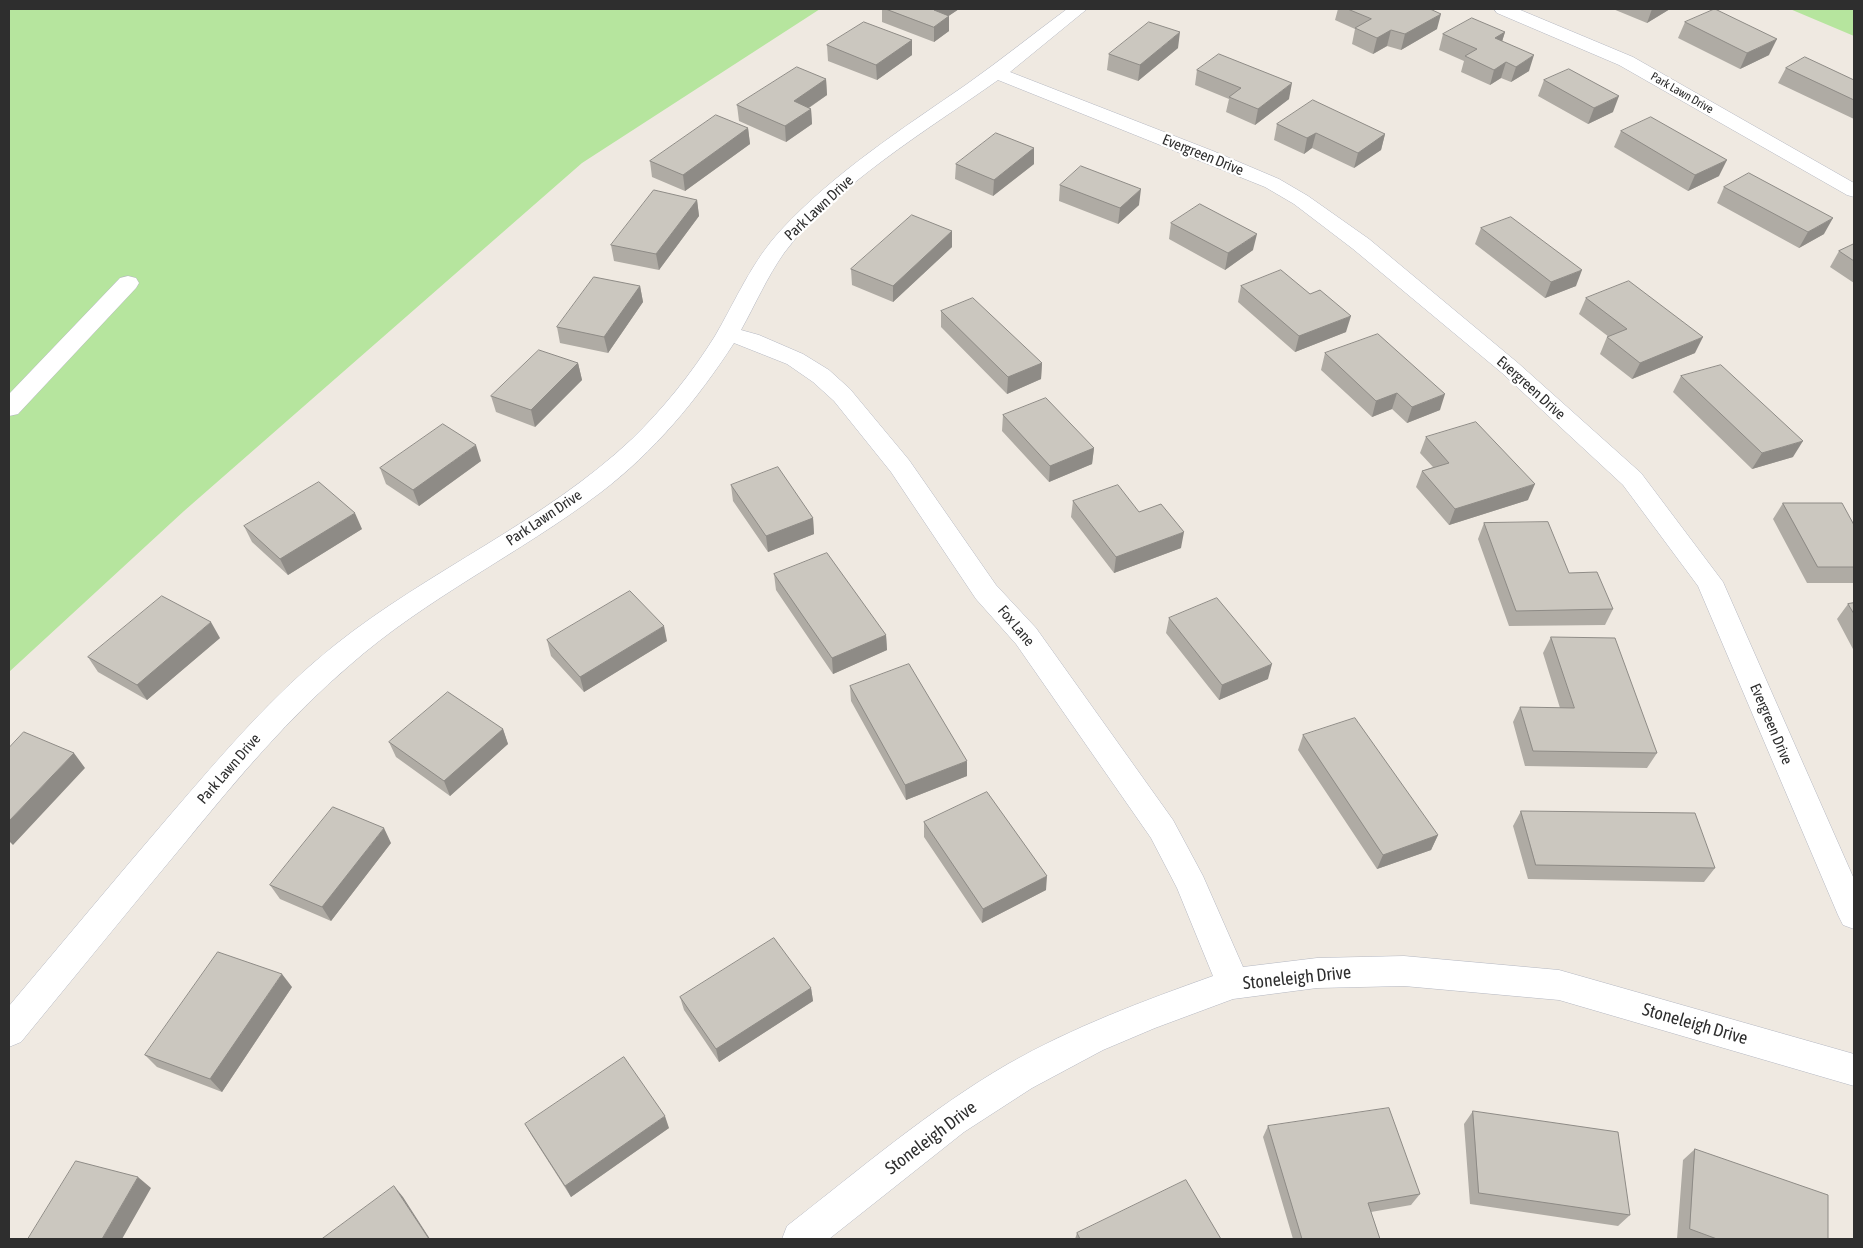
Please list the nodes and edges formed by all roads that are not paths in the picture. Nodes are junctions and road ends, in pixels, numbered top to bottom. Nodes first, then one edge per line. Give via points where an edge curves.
1 (1078, 9) edge
2 (1503, 9) edge
3 (996, 73) junction
4 (1854, 191) edge
5 (128, 282) dead end
6 (727, 334) junction
7 (9, 408) edge
8 (1854, 915) edge
9 (1233, 984) junction
10 (9, 1031) edge
11 (1854, 1070) edge
12 (800, 1239) edge

1 - 3 street, Park Lawn Drive
2 - 4 street, Park Lawn Drive via 1626,61
3 - 6 street, Park Lawn Drive via 857,173 809,213 771,255
3 - 8 street, Evergreen Drive via 1206,155 1272,183 1301,200 1361,244 1510,368 1632,479 1710,582
5 - 7 street
6 - 9 street, Fox Lane via 774,349 809,367 842,396 885,448 986,592 1026,636 1162,829 1206,912
6 - 10 street, Park Lawn Drive via 675,408 625,459 530,527 394,616 342,656 279,712
9 - 11 street, Stoneleigh Drive via 1317,973 1404,971 1559,984
9 - 12 street, Stoneleigh Drive via 1091,1039 1020,1076 952,1120

